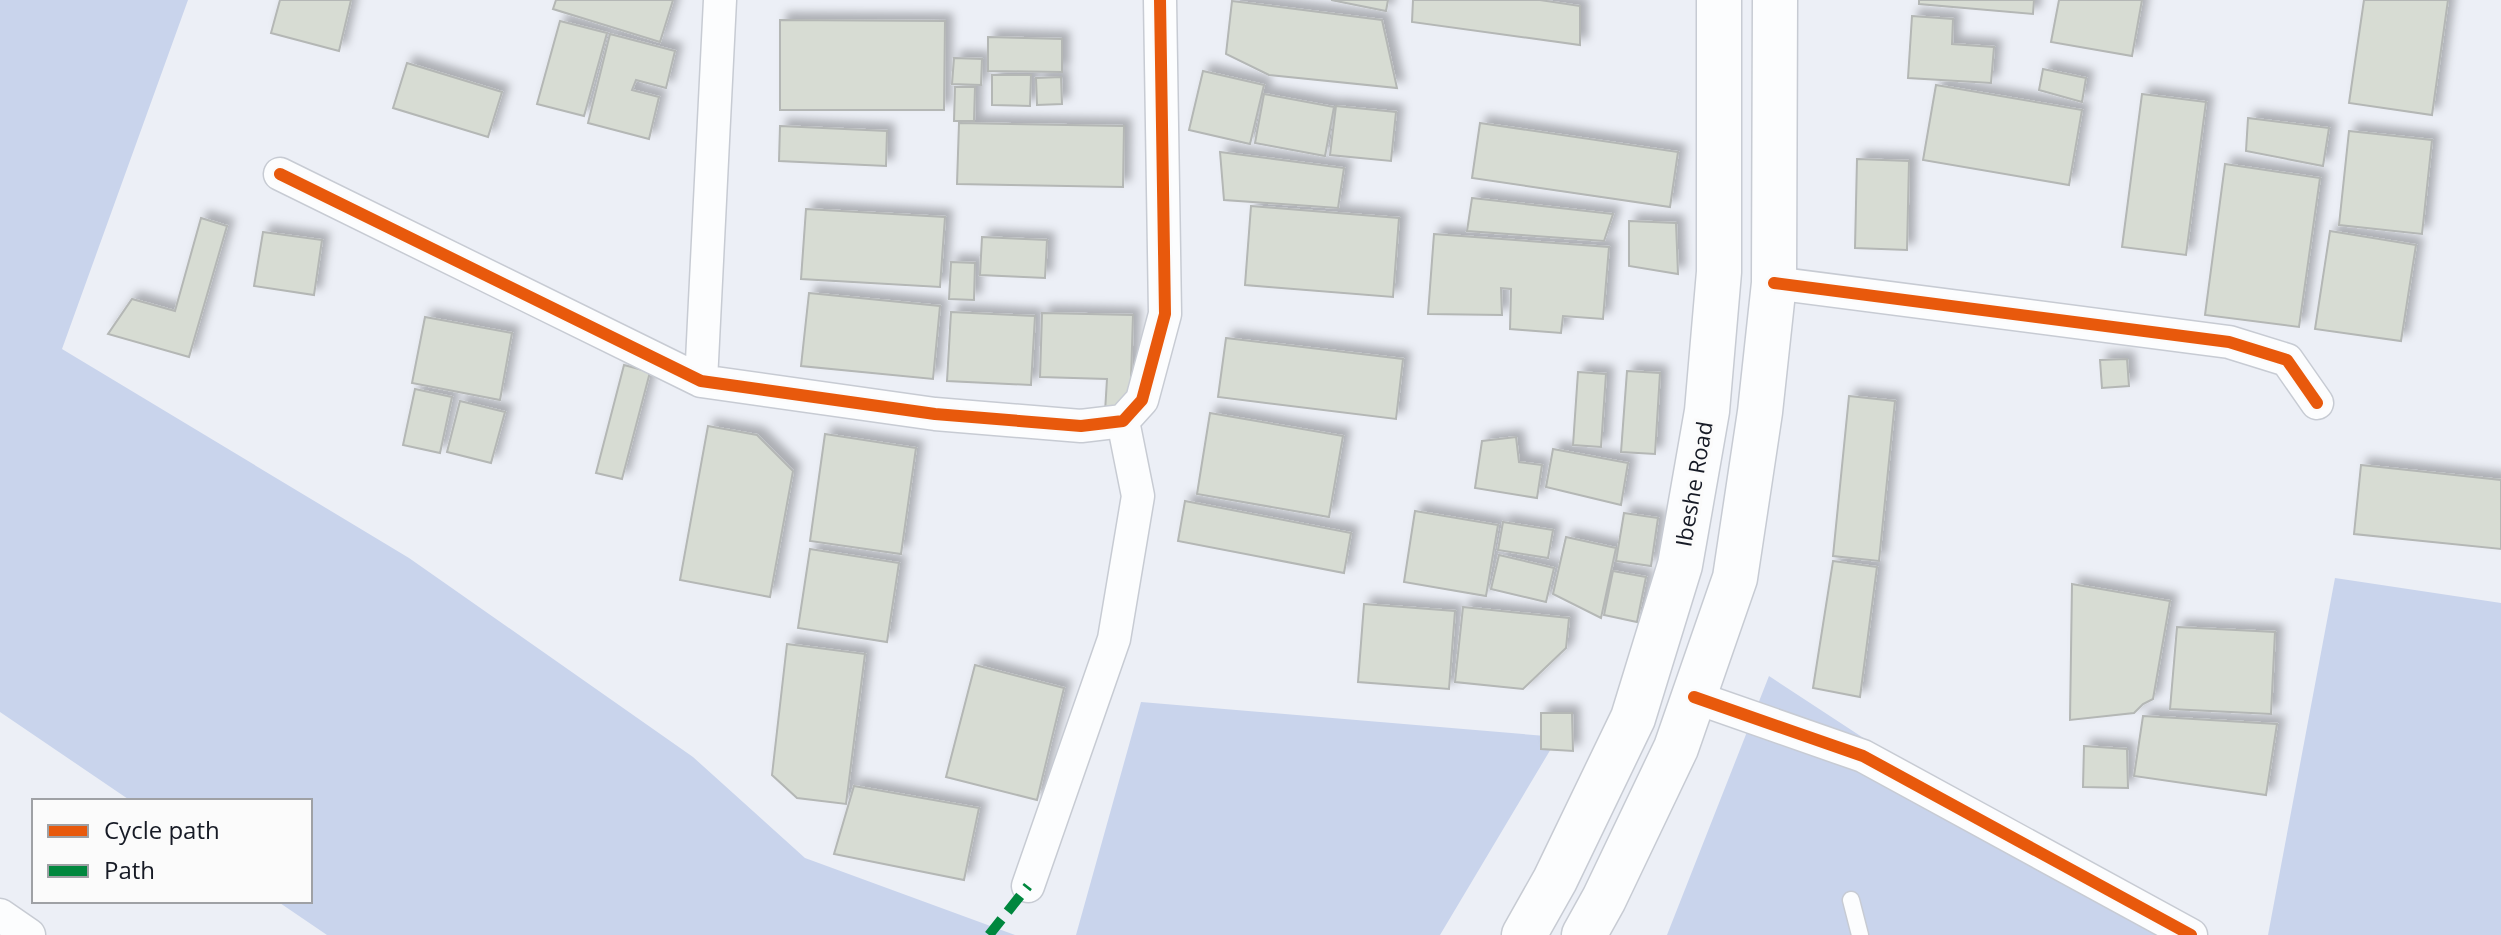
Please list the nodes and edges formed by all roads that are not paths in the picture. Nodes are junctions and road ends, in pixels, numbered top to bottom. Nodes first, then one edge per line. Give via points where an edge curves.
1 (720, 0) edge
2 (1160, 0) edge
3 (1719, 0) edge
4 (1775, 0) edge
5 (280, 174) dead end
6 (1774, 283) junction
7 (701, 381) junction
8 (2317, 403) dead end
9 (1123, 421) junction
10 (1694, 697) junction
11 (1028, 886) dead end
12 (1851, 900) dead end
13 (0, 915) edge
14 (29, 935) edge
15 (1524, 935) edge
16 (1584, 935) edge
17 (1860, 935) edge
18 (2191, 935) edge

1 - 7 street
2 - 9 street via 1165,314 1142,400
3 - 15 main road, Ibeshe Road via 1719,272 1707,411 1680,565 1633,718
4 - 6 main road
5 - 7 street
6 - 8 street via 2229,342 2287,360
6 - 10 main road via 1735,578
7 - 9 street via 935,414 1081,426
9 - 11 street via 1138,496 1114,639
10 - 16 main road via 1668,765
10 - 18 street via 1863,756
12 - 17 lane
13 - 14 street

